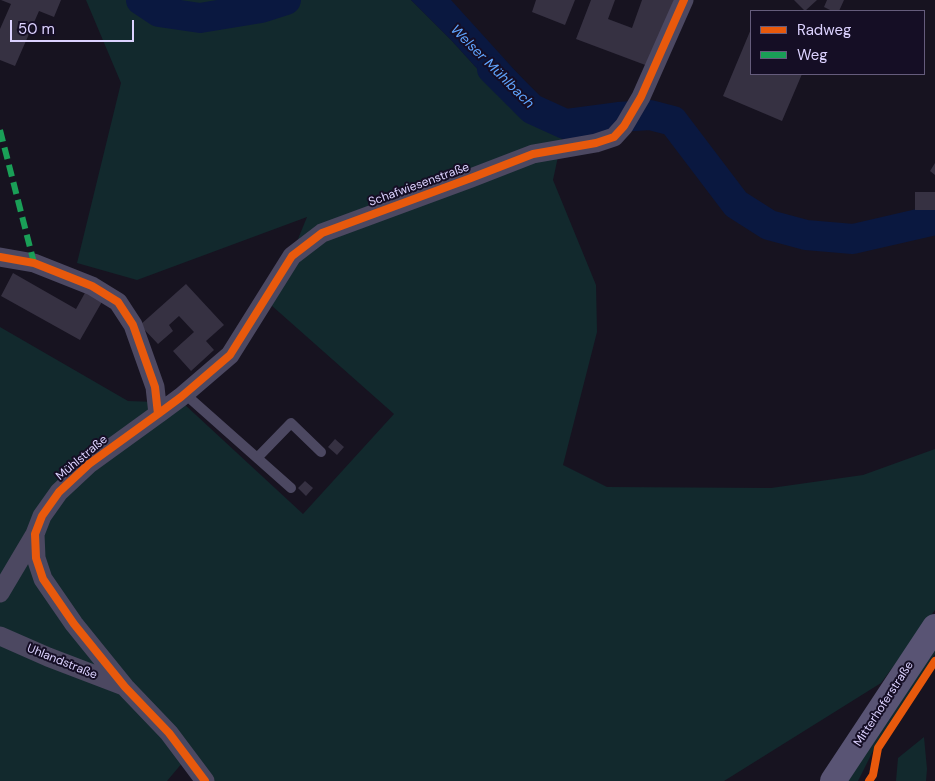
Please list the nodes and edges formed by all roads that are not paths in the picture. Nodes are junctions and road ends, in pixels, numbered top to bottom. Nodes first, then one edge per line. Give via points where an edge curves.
1 (684, 0) edge
2 (0, 257) edge
3 (185, 394) junction
4 (158, 414) junction
5 (321, 452) dead end
6 (257, 458) junction
7 (291, 488) dead end
8 (35, 534) junction
9 (0, 593) edge
10 (935, 627) edge
11 (0, 636) edge
12 (125, 687) junction
13 (205, 781) edge
14 (833, 781) edge

1 - 3 street, Schafwiesenstraße via 641,98 614,137 533,154 322,233 292,256 230,355
2 - 4 street via 34,263 92,286 118,302 133,324 155,387
3 - 4 street, Schafwiesenstraße
3 - 6 lane
4 - 8 street, Mühlstraße via 89,464 59,492 42,516
5 - 6 lane via 292,424
6 - 7 lane
8 - 9 street
8 - 12 street, Mühlstraße via 36,558 43,579 74,624
10 - 14 main road, Mitterhoferstraße
11 - 12 street, Uhlandstraße
12 - 13 street, Mühlstraße via 169,733

